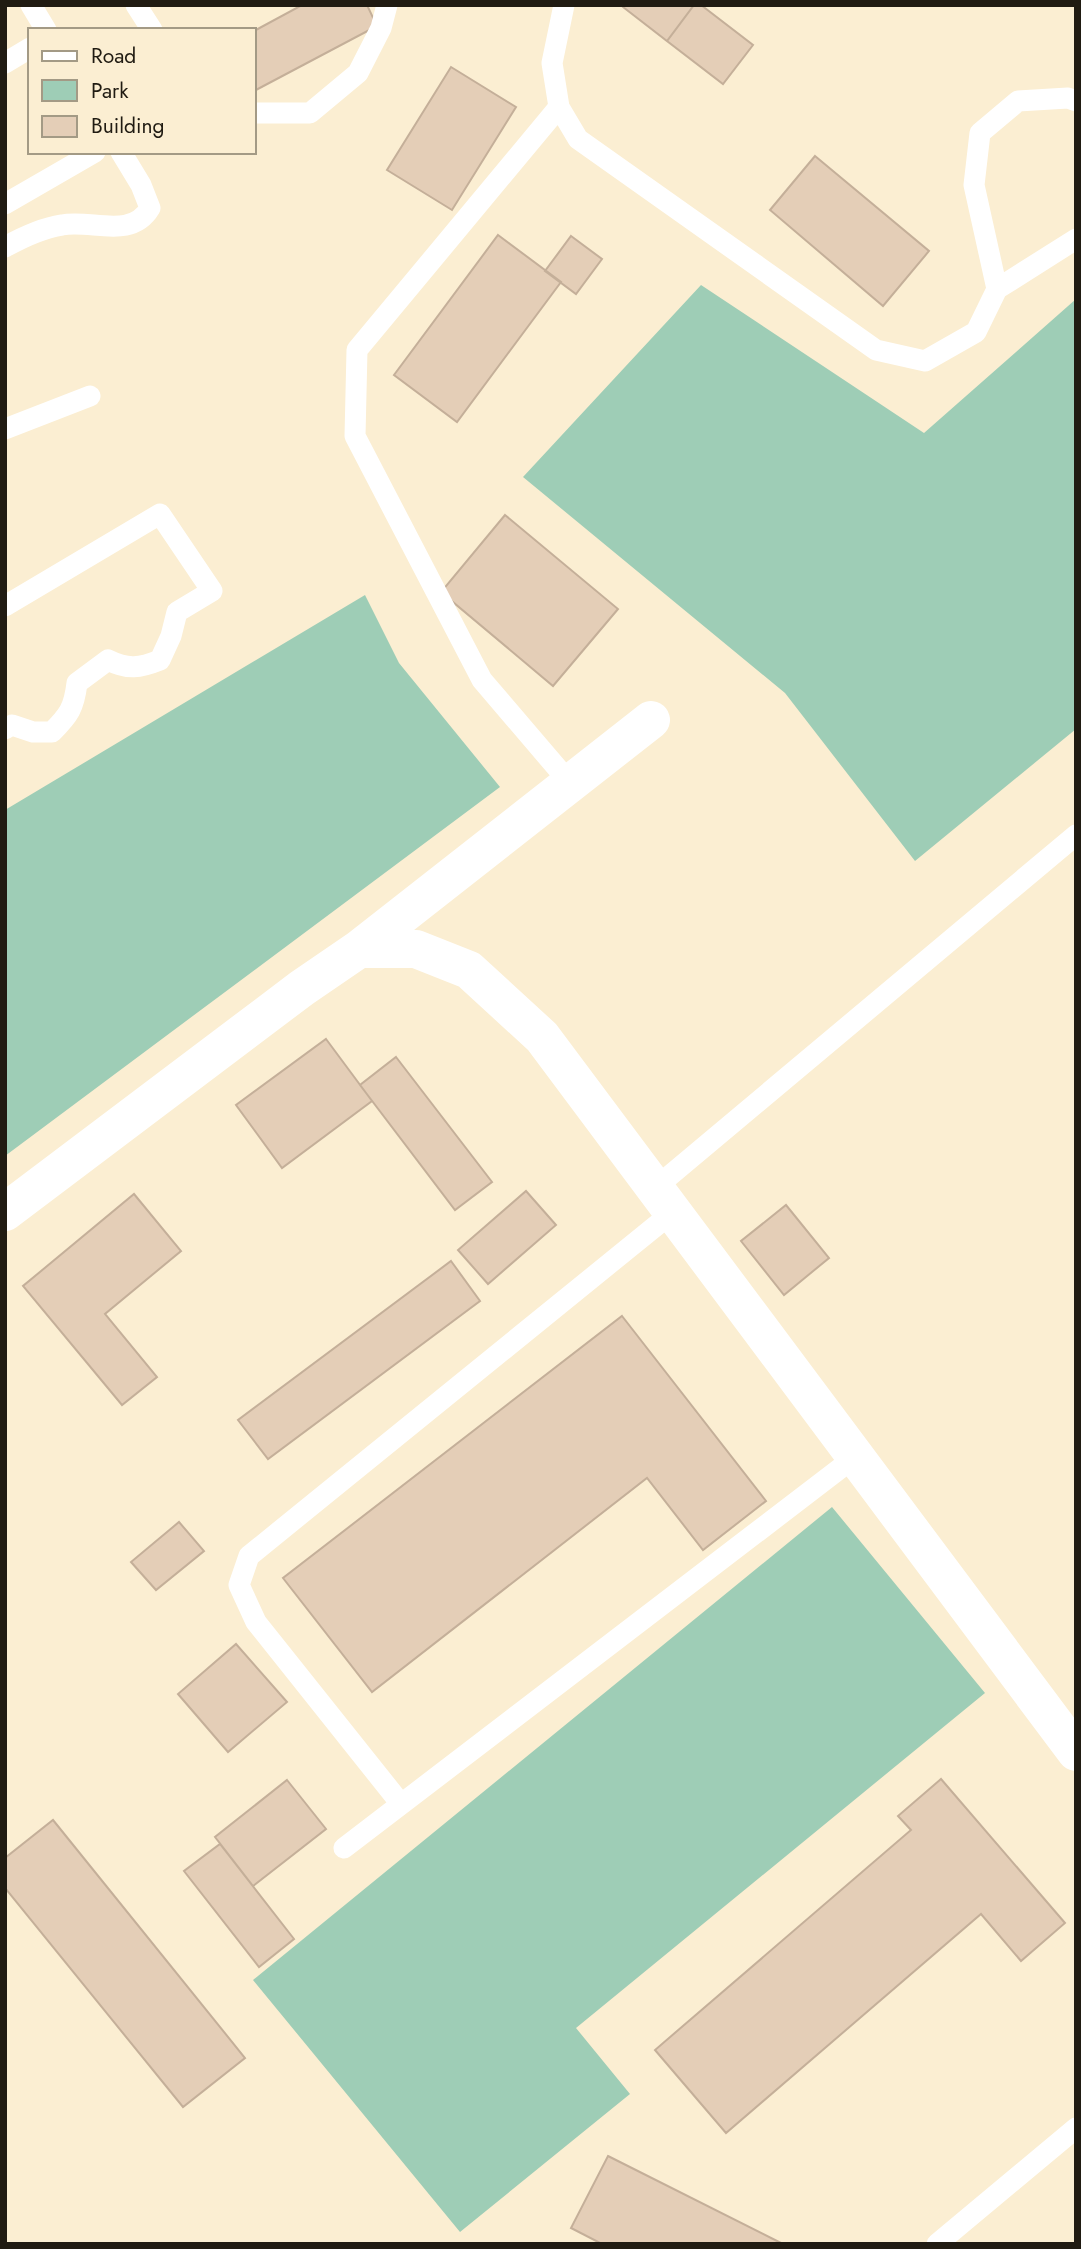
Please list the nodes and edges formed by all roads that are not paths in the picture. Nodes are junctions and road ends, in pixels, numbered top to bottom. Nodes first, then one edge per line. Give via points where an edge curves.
1 (31, 5) edge
2 (387, 5) edge
3 (564, 5) edge
4 (45, 28) edge
5 (28, 49) edge
6 (5, 63) edge
7 (1076, 101) edge
8 (559, 107) junction
9 (256, 113) edge
10 (92, 154) edge
11 (122, 154) edge
12 (5, 204) edge
13 (1076, 239) edge
14 (5, 247) edge
15 (997, 289) junction
16 (90, 396) dead end
17 (5, 429) edge
18 (5, 606) edge
19 (651, 720) dead end
20 (5, 729) edge
21 (570, 783) junction
22 (1076, 835) edge
23 (359, 949) junction
24 (664, 1200) junction
25 (5, 1212) edge
26 (855, 1457) junction
27 (1076, 1752) edge
28 (401, 1804) junction
29 (344, 1848) dead end
30 (1076, 2127) edge
31 (937, 2244) edge

1 - 4 lane
2 - 9 lane via 381,28 358,72 310,113
3 - 8 lane via 552,63
5 - 6 lane
7 - 15 lane via 1018,101 980,133 974,185
8 - 15 lane via 578,139 876,350 925,361 976,332
8 - 21 lane via 357,350 355,436 482,680
10 - 12 lane
11 - 14 lane via 150,208 144,217 118,227 65,224
13 - 15 lane
16 - 17 lane
18 - 20 lane via 160,514 212,592 177,612 160,660 141,668 108,660 77,684 69,715 52,732 12,725
19 - 21 street
21 - 23 street
22 - 24 lane
23 - 24 street via 416,949 469,970 542,1037
23 - 25 street
24 - 26 street
24 - 28 lane via 249,1556 239,1585 256,1622
26 - 27 street
26 - 28 lane
28 - 29 lane
30 - 31 lane

